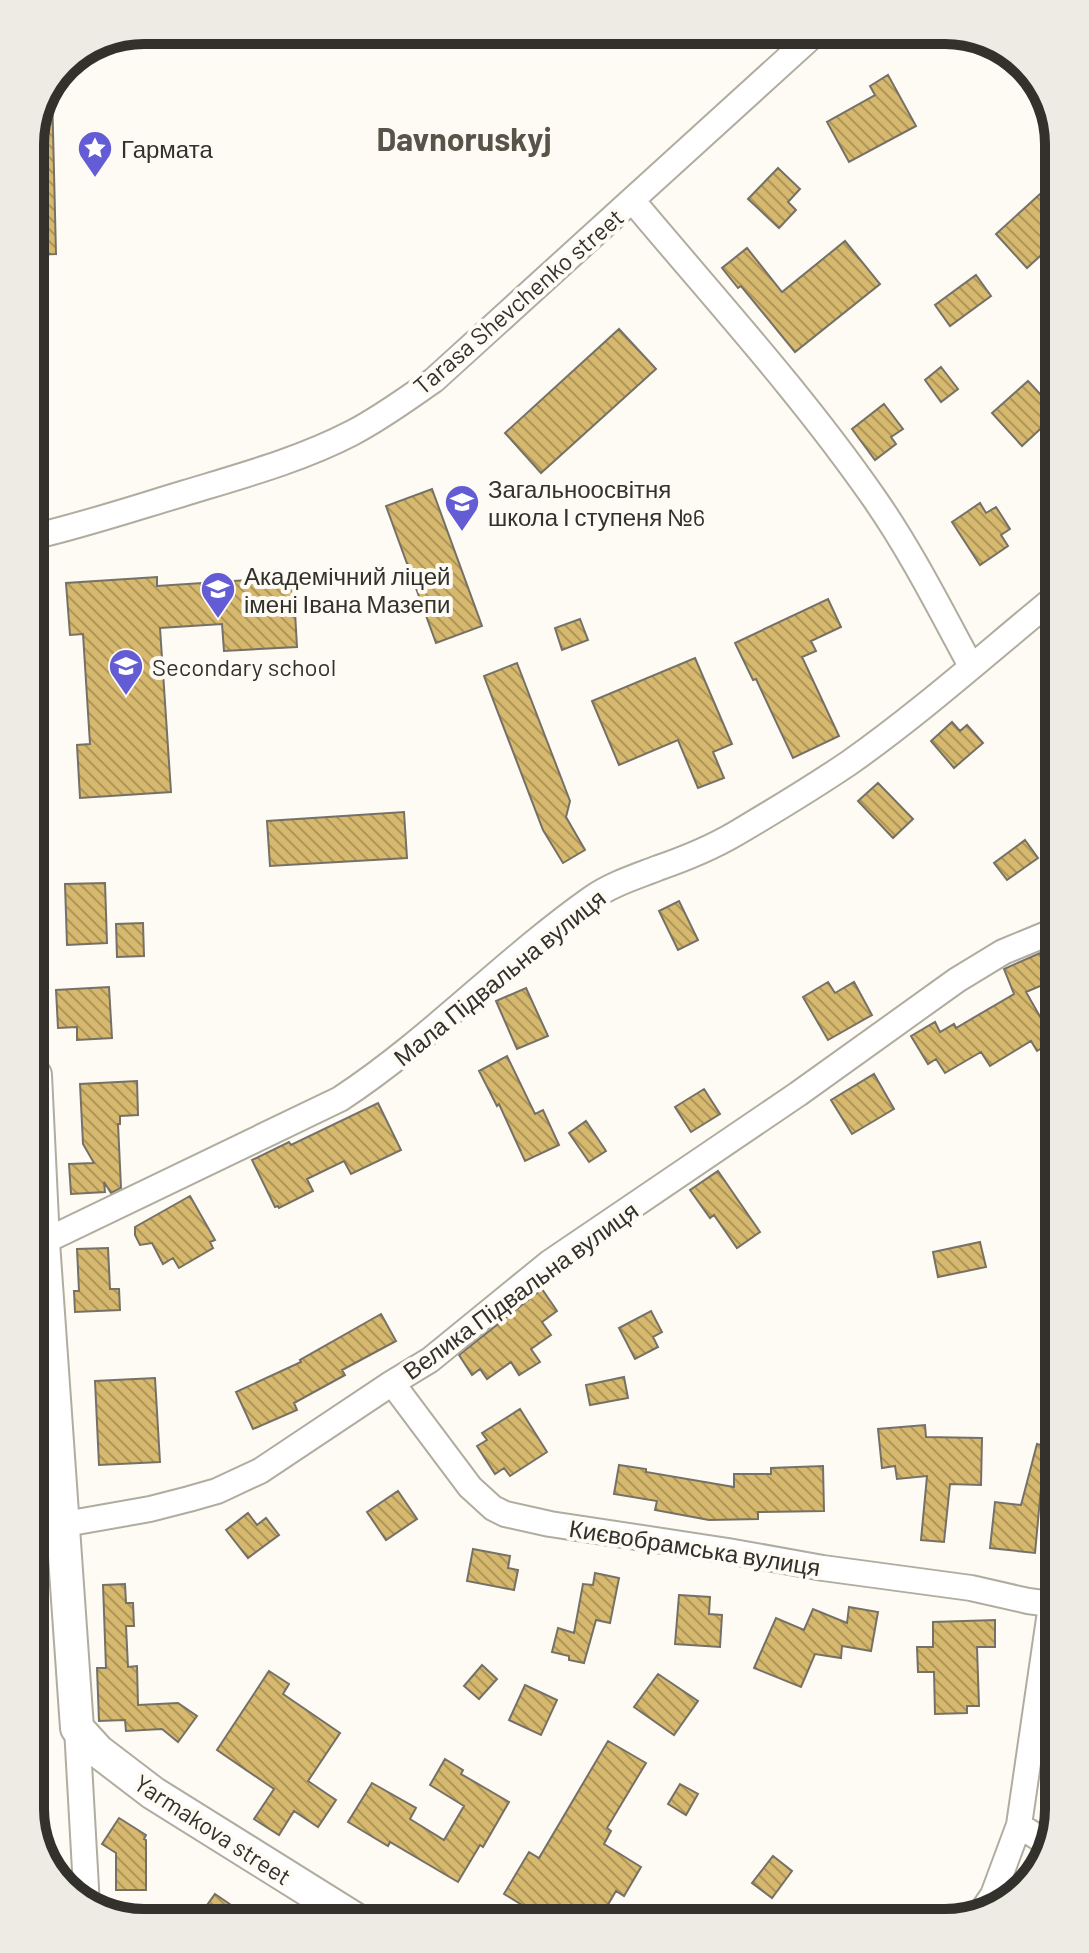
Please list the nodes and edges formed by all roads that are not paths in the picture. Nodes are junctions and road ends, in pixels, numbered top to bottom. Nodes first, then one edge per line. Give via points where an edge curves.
1 (804, 44) edge
2 (632, 200) junction
3 (44, 534) edge
4 (1045, 606) edge
5 (971, 666) junction
6 (1045, 934) edge
7 (44, 1242) edge
8 (44, 1283) edge
9 (392, 1383) junction
10 (50, 1527) edge
11 (1045, 1603) edge
12 (1045, 1662) edge
13 (77, 1728) junction
14 (1019, 1825) junction
15 (1040, 1839) edge
16 (86, 1891) edge
17 (991, 1898) edge
18 (339, 1909) edge

1 - 2 street, Tarasa Shevchenko street
2 - 3 street, Tarasa Shevchenko street via 434,380 353,433 270,467
2 - 5 street via 853,469 903,544
4 - 5 street, Мала Підвальна вулиця
5 - 7 street, Мала Підвальна вулиця via 859,755 779,807 698,852 593,897 383,1070 340,1099
6 - 9 street, Велика Підвальна вулиця via 957,980 549,1263 430,1360
8 - 10 street
9 - 10 street, Велика Підвальна вулиця via 237,1483 176,1502
9 - 11 street, Києвобрамська вулиця via 470,1487 505,1514
10 - 13 street
12 - 14 street
13 - 16 street
13 - 18 street, Yarmakova street via 153,1793
14 - 15 street
14 - 17 street

